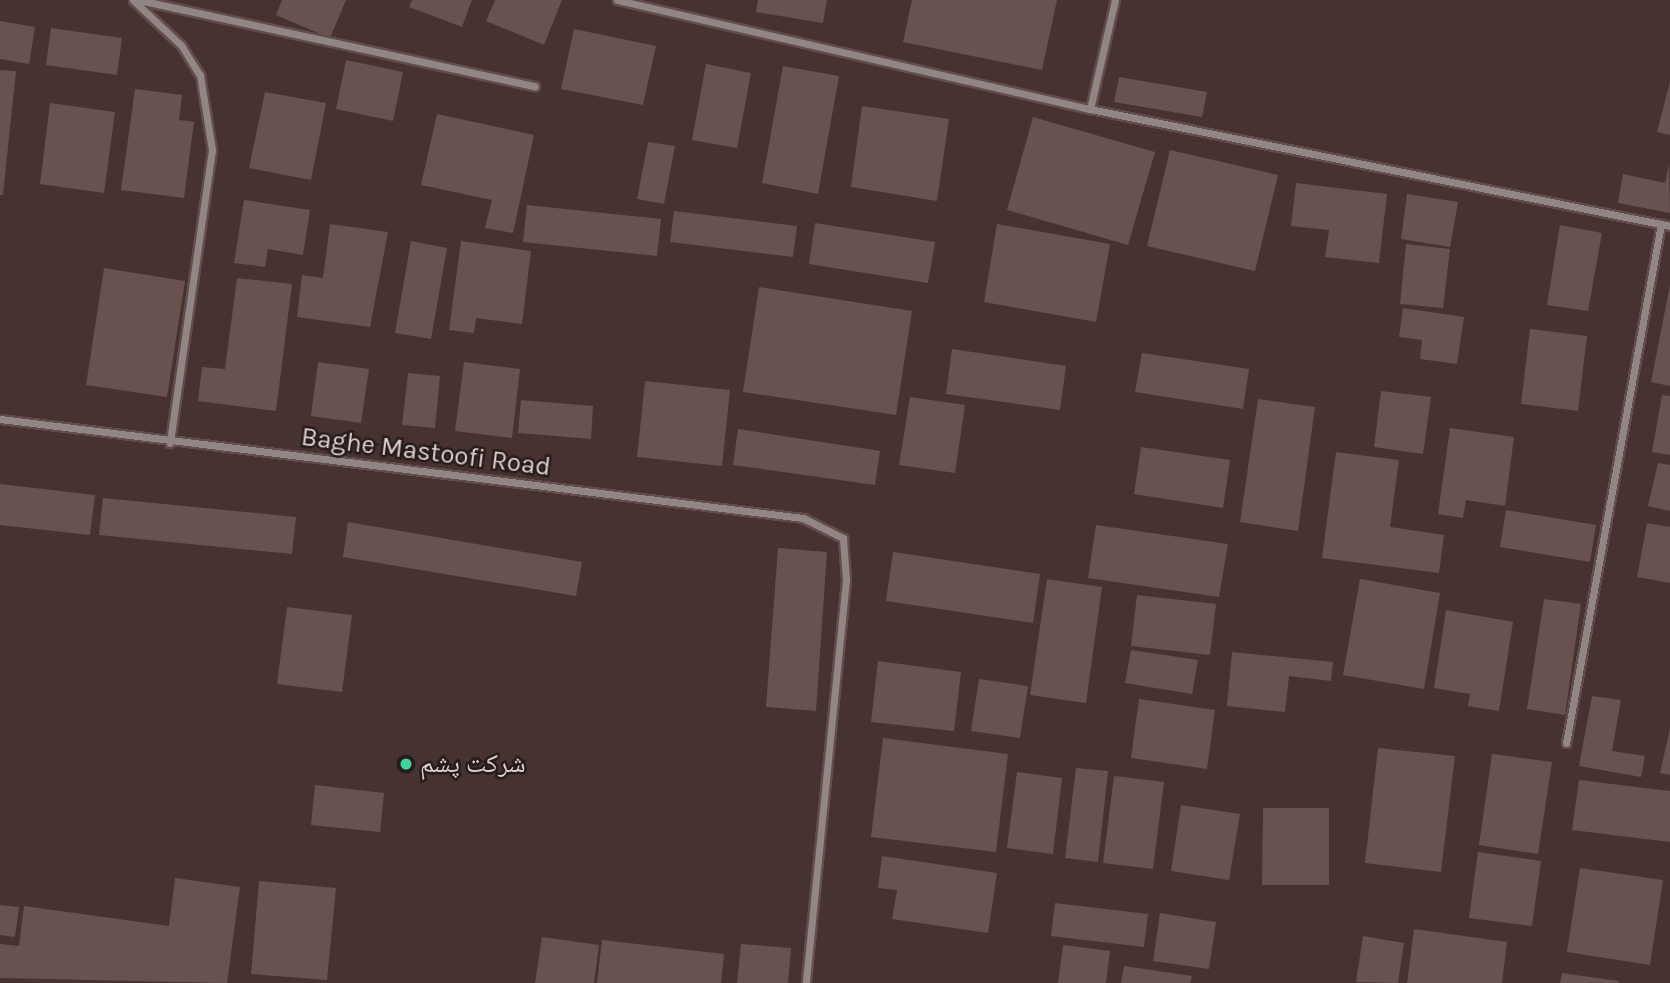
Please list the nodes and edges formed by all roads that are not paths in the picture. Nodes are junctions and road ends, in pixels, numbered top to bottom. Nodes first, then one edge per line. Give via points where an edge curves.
1 (132, 0) edge
2 (139, 0) edge
3 (617, 0) edge
4 (1115, 0) edge
5 (535, 86) dead end
6 (1090, 109) junction
7 (1666, 225) edge
8 (0, 419) edge
9 (170, 443) junction
10 (1566, 743) dead end
11 (806, 983) edge

1 - 9 street via 181,45 200,75 212,150
2 - 5 street
3 - 6 street
4 - 6 street
6 - 7 street
7 - 10 street
8 - 9 street, Baghe Mastoofi Road
9 - 11 street, Baghe Mastoofi Road via 803,518 844,538 846,580

